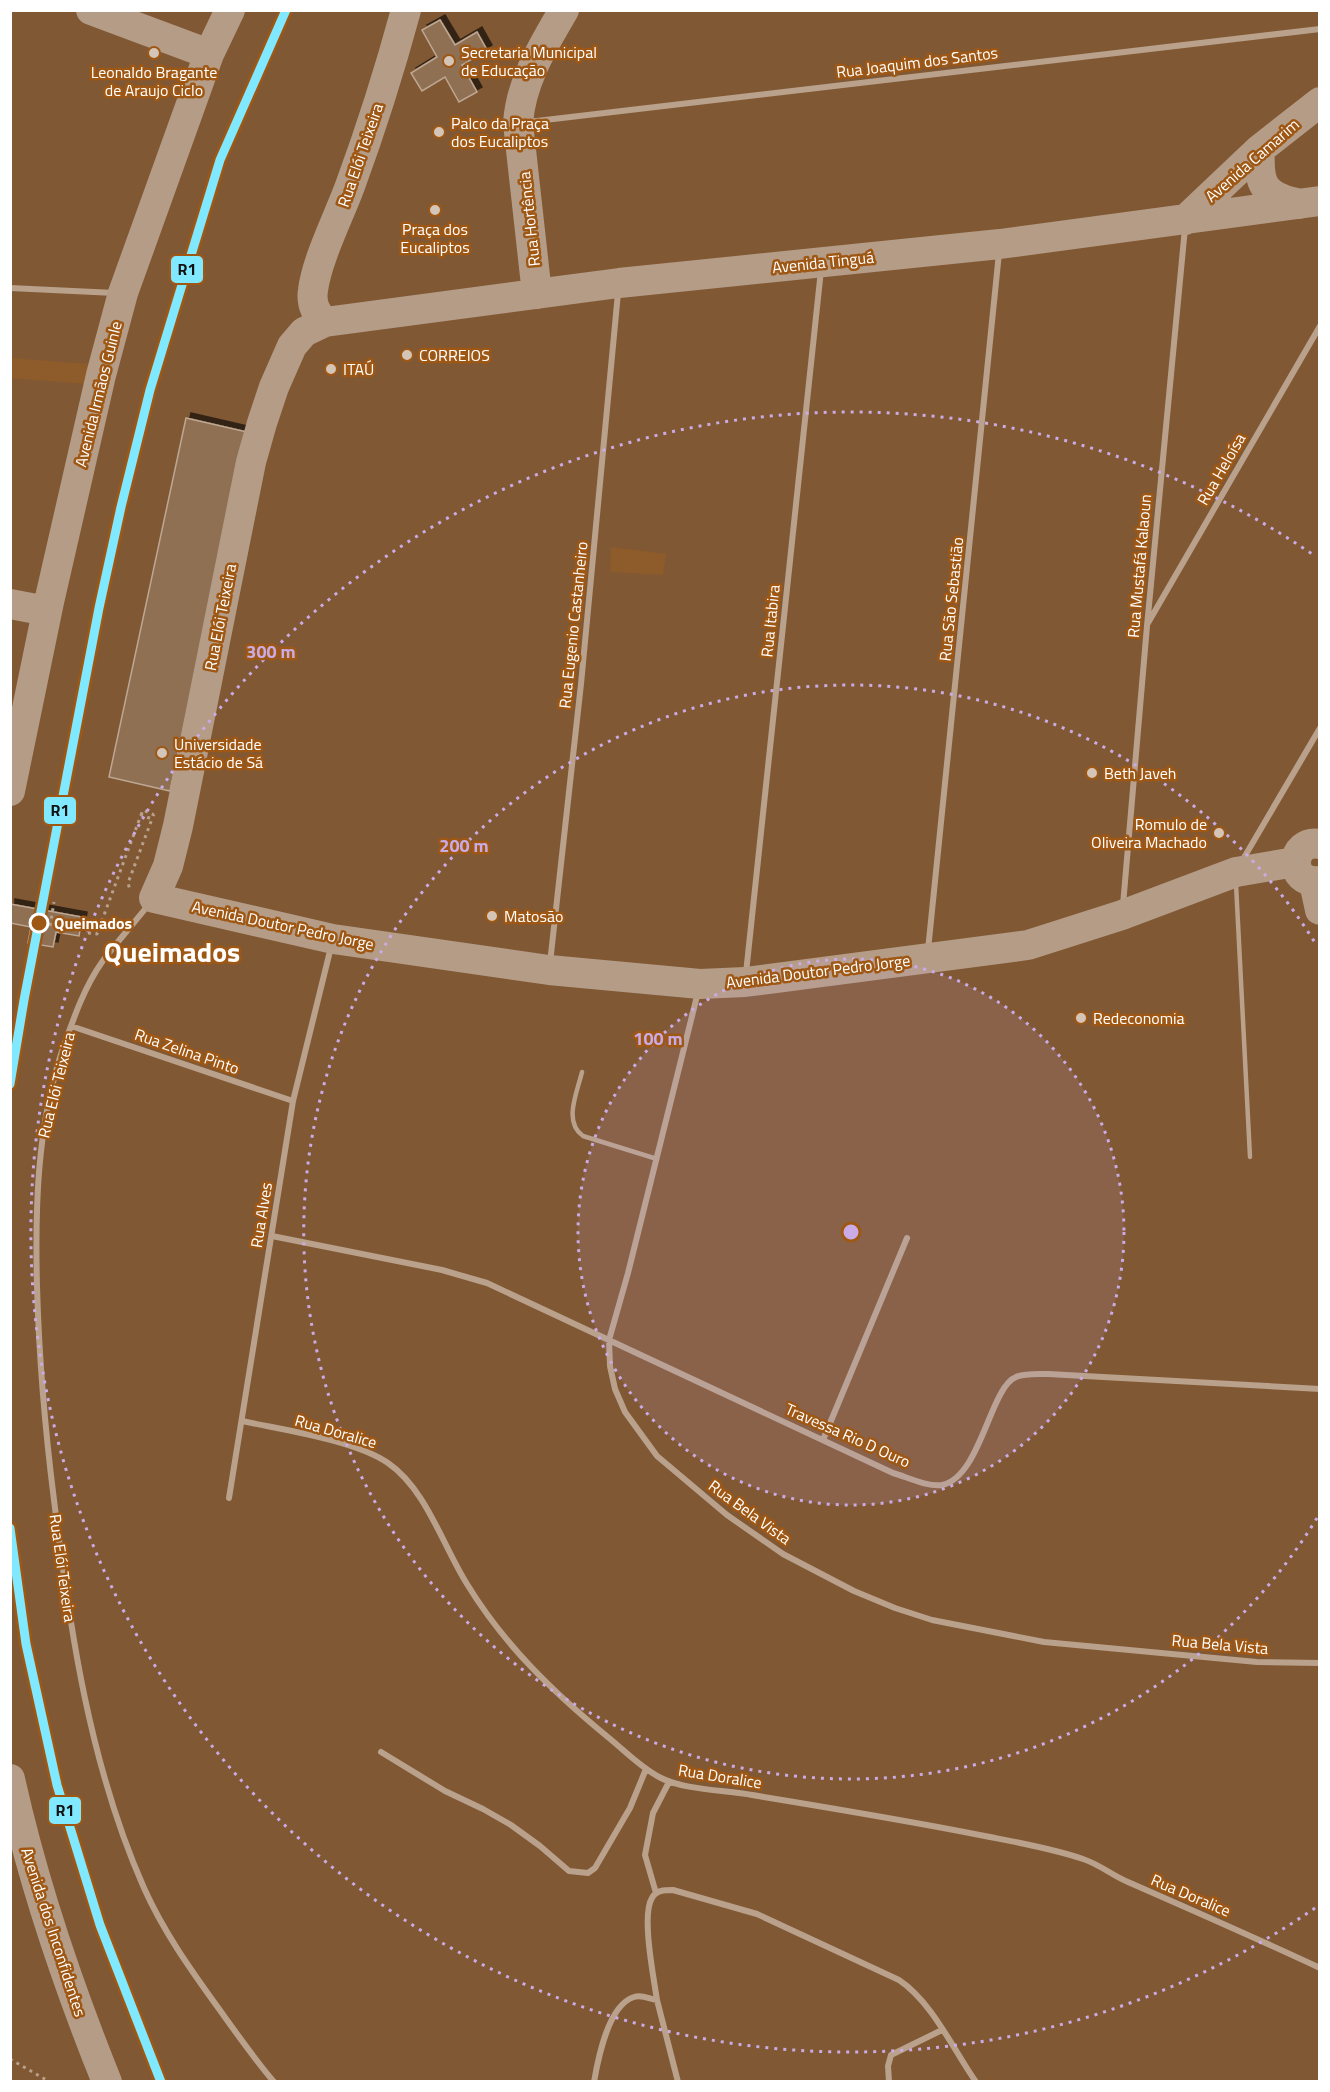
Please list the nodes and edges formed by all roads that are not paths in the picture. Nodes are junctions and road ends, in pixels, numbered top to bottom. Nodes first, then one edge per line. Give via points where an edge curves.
1 (91, 10) edge
2 (230, 10) edge
3 (406, 10) edge
4 (564, 10) edge
5 (1320, 29) edge
6 (209, 54) junction
7 (1320, 102) edge
8 (518, 123) junction
9 (1260, 149) junction
10 (1313, 203) edge
11 (1185, 220) junction
12 (1000, 244) junction
13 (822, 262) junction
14 (619, 283) junction
15 (10, 288) edge
16 (123, 293) junction
17 (537, 294) junction
18 (326, 322) junction
19 (1320, 326) edge
20 (10, 604) edge
21 (47, 611) junction
22 (1147, 626) junction
23 (1320, 728) edge
24 (11, 782) edge
25 (1320, 844) edge
26 (1236, 872) junction
27 (1312, 884) edge
28 (154, 898) junction
29 (1122, 915) junction
30 (333, 939) junction
31 (928, 957) junction
32 (549, 970) junction
33 (745, 982) junction
34 (700, 984) junction
35 (71, 1026) junction
36 (582, 1072) dead end
37 (294, 1101) junction
38 (1250, 1157) dead end
39 (657, 1159) junction
40 (272, 1236) junction
41 (907, 1238) dead end
42 (609, 1340) junction
43 (1320, 1389) edge
44 (242, 1421) junction
45 (823, 1440) junction
46 (229, 1498) dead end
47 (1320, 1663) edge
48 (381, 1752) dead end
49 (646, 1769) junction
50 (10, 1779) edge
51 (669, 1782) junction
52 (16, 1828) edge
53 (656, 1893) junction
54 (1320, 1968) edge
55 (657, 2000) junction
56 (942, 2030) junction
57 (975, 2081) edge
58 (107, 2082) edge
59 (274, 2082) edge
60 (594, 2082) edge
61 (678, 2082) edge
62 (889, 2082) edge

1 - 6 street
2 - 6 street, Avenida Irmãos Guinle
3 - 18 street, Rua Elói Teixeira via 351,184 315,279 312,303
4 - 8 street, Rua Hortência via 526,83
5 - 8 street, Rua Joaquim dos Santos
6 - 16 street, Avenida Irmãos Guinle
7 - 9 street, Avenida Camarim
8 - 17 street, Rua Hortência
9 - 10 street via 1260,177 1268,191 1283,200
9 - 11 street, Avenida Camarim
10 - 11 street, Avenida Tinguá
11 - 12 street, Avenida Tinguá
11 - 22 street, Rua Mustafá Kalaoun
12 - 13 street, Avenida Tinguá
12 - 31 street, Rua São Sebastião
13 - 14 street, Avenida Tinguá
13 - 33 street, Rua Itabira
14 - 17 street, Avenida Tinguá
14 - 32 street, Rua Eugenio Castanheiro
15 - 16 street
16 - 21 street, Avenida Irmãos Guinle
17 - 18 street, Avenida Tinguá
18 - 28 street, Rua Elói Teixeira via 304,332 292,346 262,423 178,826 168,866
19 - 22 street, Rua Heloísa
20 - 21 street
21 - 24 street, Avenida Irmãos Guinle
22 - 29 street, Rua Mustafá Kalaoun
23 - 26 street
25 - 27 street, Avenida Doutor Pedro Jorge via 1308,844 1297,854
26 - 27 street, Avenida Doutor Pedro Jorge
26 - 29 street, Avenida Doutor Pedro Jorge
26 - 38 lane
28 - 30 street, Avenida Doutor Pedro Jorge
28 - 35 street, Rua Elói Teixeira via 103,962
29 - 31 street, Avenida Doutor Pedro Jorge via 1028,945
30 - 32 street, Avenida Doutor Pedro Jorge
30 - 37 street, Rua Alves
31 - 33 street, Avenida Doutor Pedro Jorge
32 - 34 street, Avenida Doutor Pedro Jorge
33 - 34 street, Avenida Doutor Pedro Jorge
34 - 39 street, Rua Bela Vista
35 - 37 street, Rua Zelina Pinto
35 - 59 street, Rua Elói Teixeira via 43,1129 36,1257 46,1442 83,1687 113,1805 161,1924
36 - 39 lane via 572,1117 578,1133
37 - 40 street, Rua Alves
39 - 42 street, Rua Bela Vista
40 - 42 street, Travessa Rio D Ouro via 476,1279
40 - 44 street, Rua Alves
41 - 45 street
42 - 45 street, Travessa Rio D Ouro
42 - 47 street, Rua Bela Vista via 615,1389 625,1412 657,1456 736,1522 783,1554 854,1591 932,1620 1044,1642 1257,1662
43 - 45 street, Travessa Rio D Ouro via 1048,1374 1016,1376 1003,1390 969,1461 959,1474 942,1485 893,1473
44 - 46 street, Rua Alves
44 - 49 street, Rua Doralice via 370,1453 403,1475 415,1489 459,1572 503,1636 535,1673
48 - 49 street via 512,1826 569,1871 578,1873 595,1868 630,1808
49 - 51 street, Rua Doralice
50 - 52 street, Avenida dos Inconfidentes
51 - 53 street via 653,1813 645,1855
51 - 54 street, Rua Doralice via 990,1837 1085,1859 1118,1878
52 - 58 street, Avenida dos Inconfidentes
53 - 55 street via 647,1916
53 - 56 street via 672,1890 757,1914 899,1980 911,1989
55 - 60 street via 635,1997 620,2007 605,2038
55 - 61 street
56 - 57 street
56 - 62 street via 891,2055

